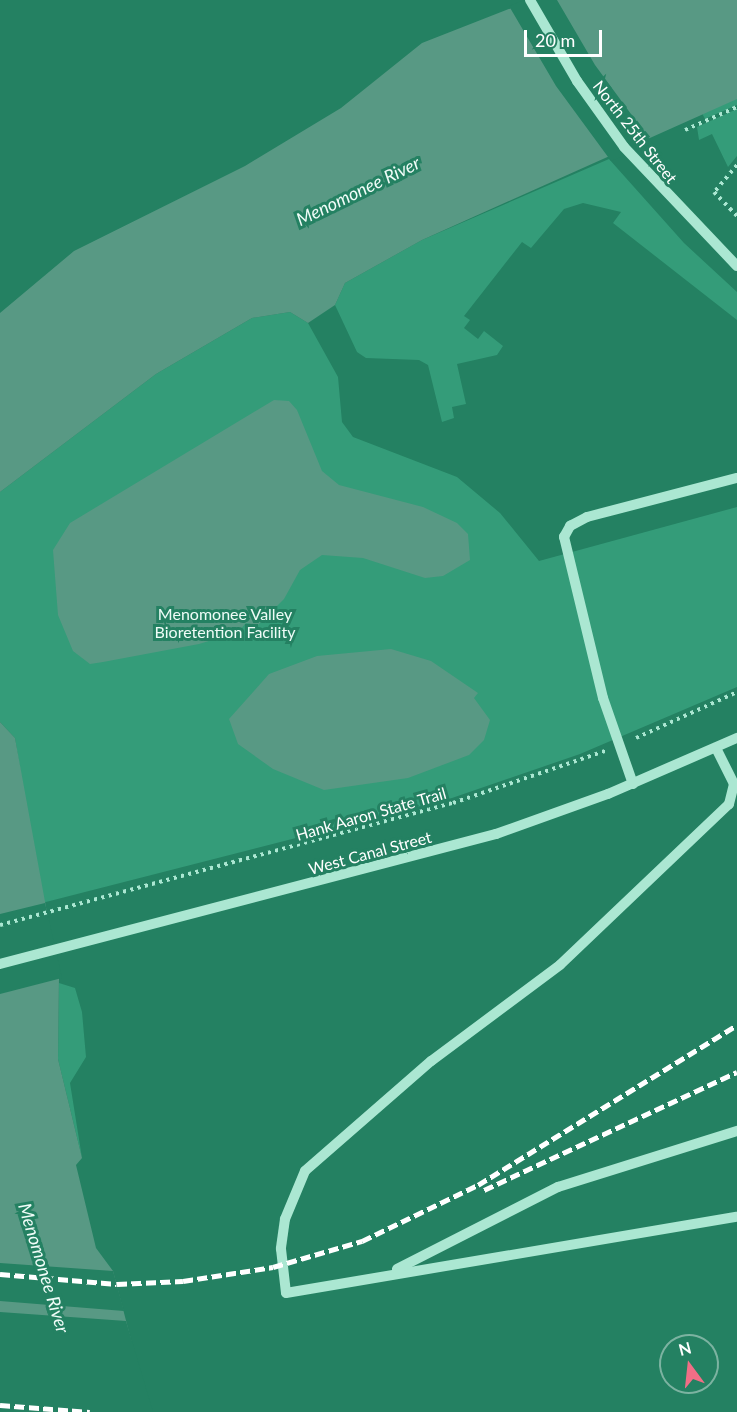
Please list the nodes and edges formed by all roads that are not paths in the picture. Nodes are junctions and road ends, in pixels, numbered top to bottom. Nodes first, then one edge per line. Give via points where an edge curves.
1 (530, 0) edge
2 (737, 266) edge
3 (737, 478) edge
4 (737, 738) edge
5 (716, 748) junction
6 (633, 784) junction
7 (0, 964) edge
8 (737, 1131) edge
9 (737, 1217) edge
10 (390, 1273) junction

1 - 2 street, North 25th Street via 577,81 658,188
3 - 6 street via 587,517 570,526 564,537 618,746
4 - 5 street, West Canal Street
5 - 6 street, West Canal Street
5 - 10 street via 734,784 729,804 560,965 431,1061 305,1171 285,1219 281,1249 286,1293
6 - 7 street, West Canal Street via 496,834
8 - 10 street via 558,1187
9 - 10 street

